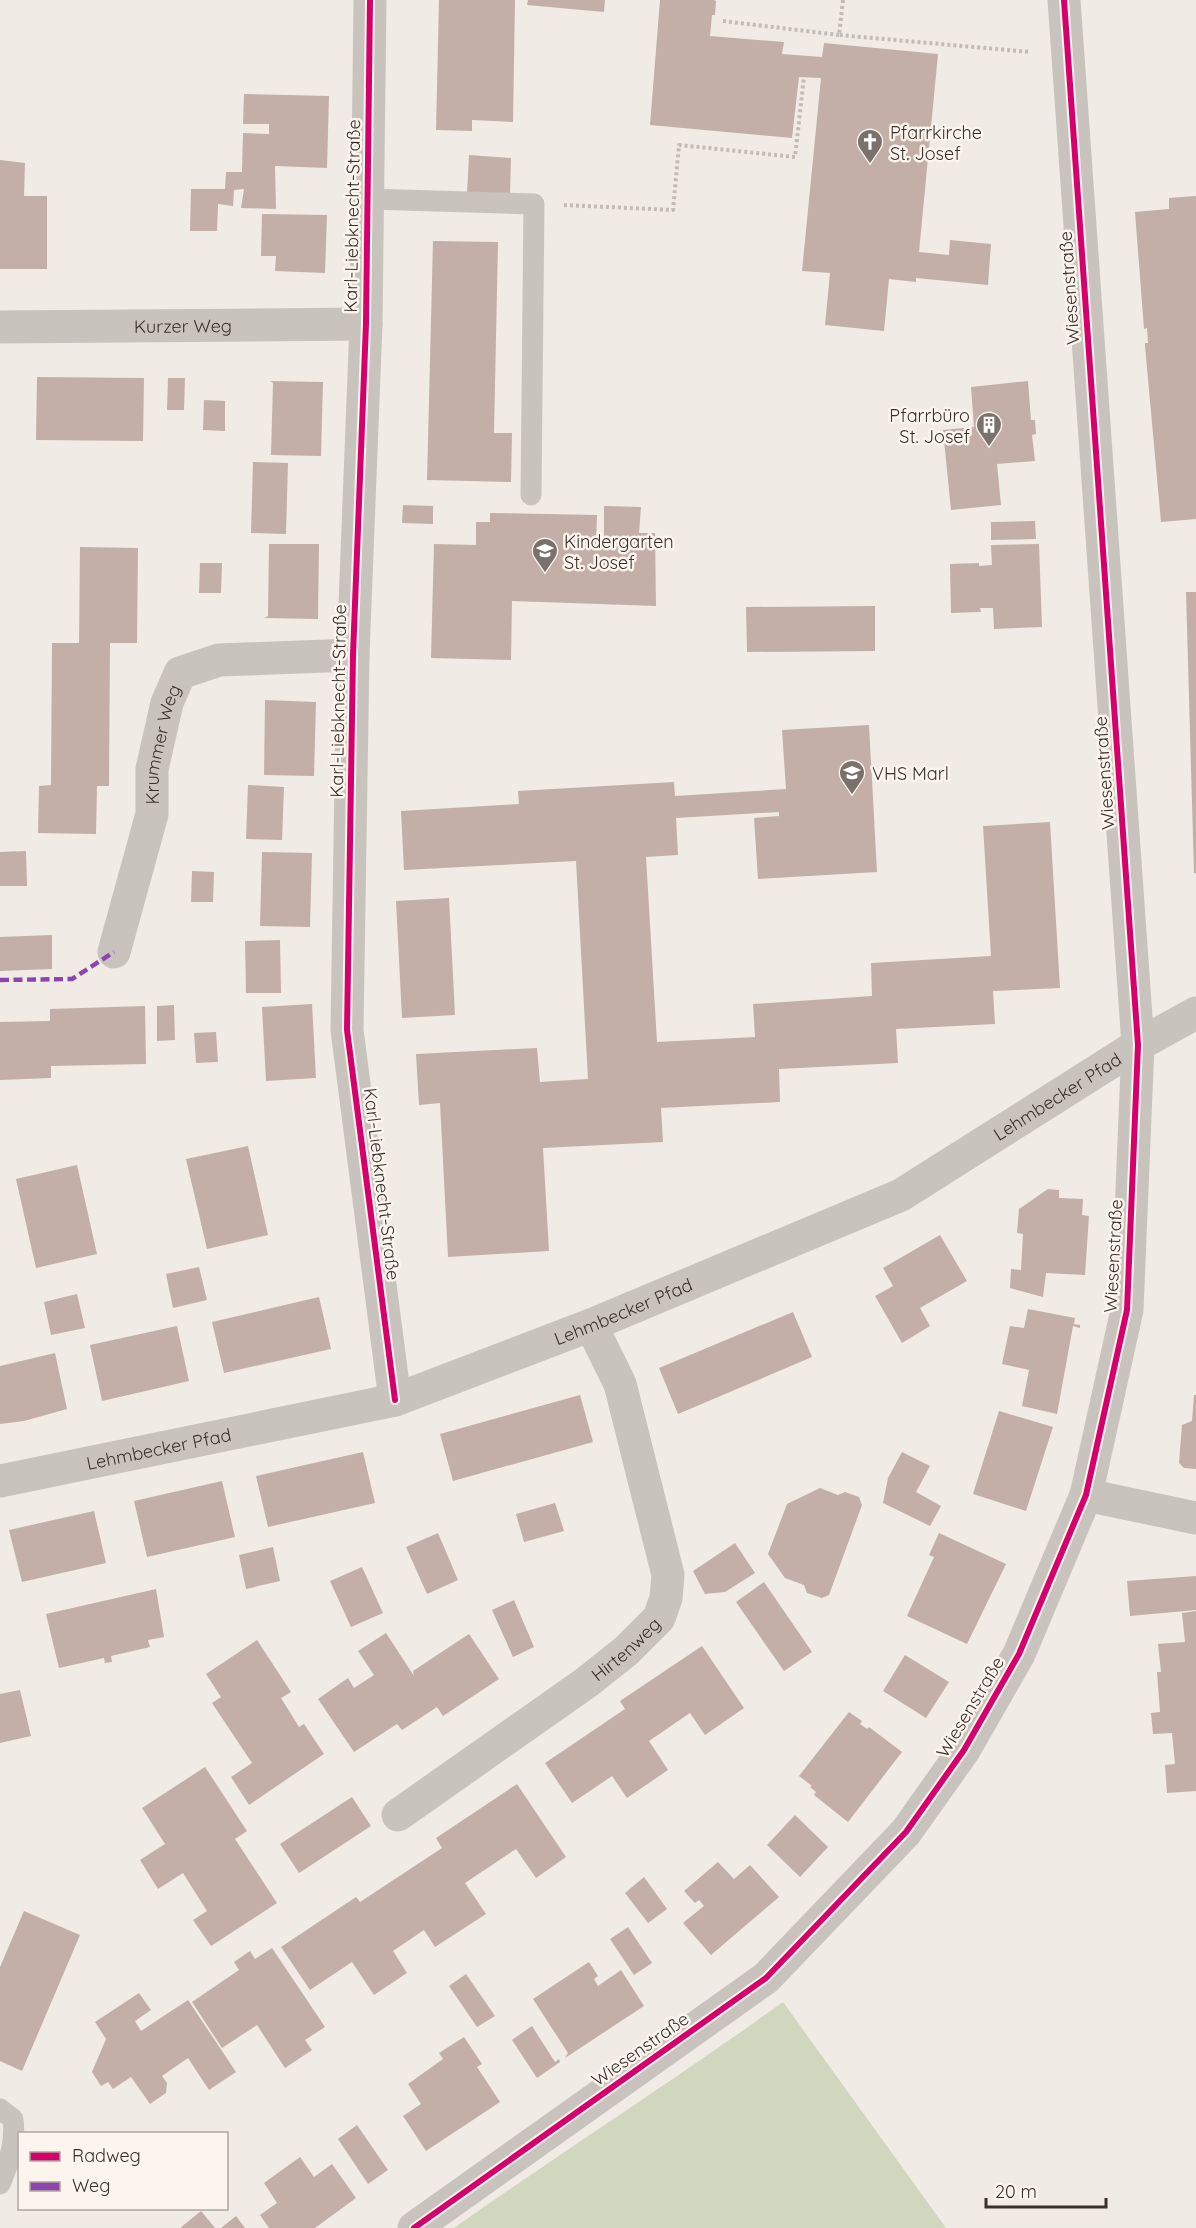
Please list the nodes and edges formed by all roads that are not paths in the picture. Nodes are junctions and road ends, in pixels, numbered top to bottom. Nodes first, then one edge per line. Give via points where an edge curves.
1 (370, 0) edge
2 (1064, 0) edge
3 (368, 199) junction
4 (366, 324) junction
5 (0, 327) edge
6 (531, 495) dead end
7 (353, 655) junction
8 (114, 952) dead end
9 (1196, 1012) edge
10 (1138, 1045) junction
11 (591, 1325) junction
12 (395, 1400) junction
13 (0, 1481) edge
14 (1086, 1495) junction
15 (1196, 1518) edge
16 (398, 1815) dead end
17 (0, 2109) edge
18 (0, 2184) edge
19 (414, 2228) edge

1 - 3 street, Karl-Liebknecht-Straße
2 - 10 street, Wiesenstraße
3 - 4 street, Karl-Liebknecht-Straße
3 - 6 lane via 534,204
4 - 5 street, Kurzer Weg
4 - 7 street, Karl-Liebknecht-Straße
7 - 8 street, Krummer Weg via 219,660 180,673 167,703 152,768 152,814
7 - 12 street, Karl-Liebknecht-Straße via 347,1030
9 - 10 street, Lehmbecker Pfad
10 - 11 street, Lehmbecker Pfad via 901,1195
10 - 14 street, Wiesenstraße via 1127,1310
11 - 12 street, Lehmbecker Pfad
11 - 16 street, Hirtenweg via 620,1384 668,1575 659,1618 588,1682
12 - 13 street, Lehmbecker Pfad
14 - 15 street
14 - 19 street, Wiesenstraße via 1019,1654 964,1750 906,1832 766,1978
17 - 18 lane via 13,2119 15,2135

